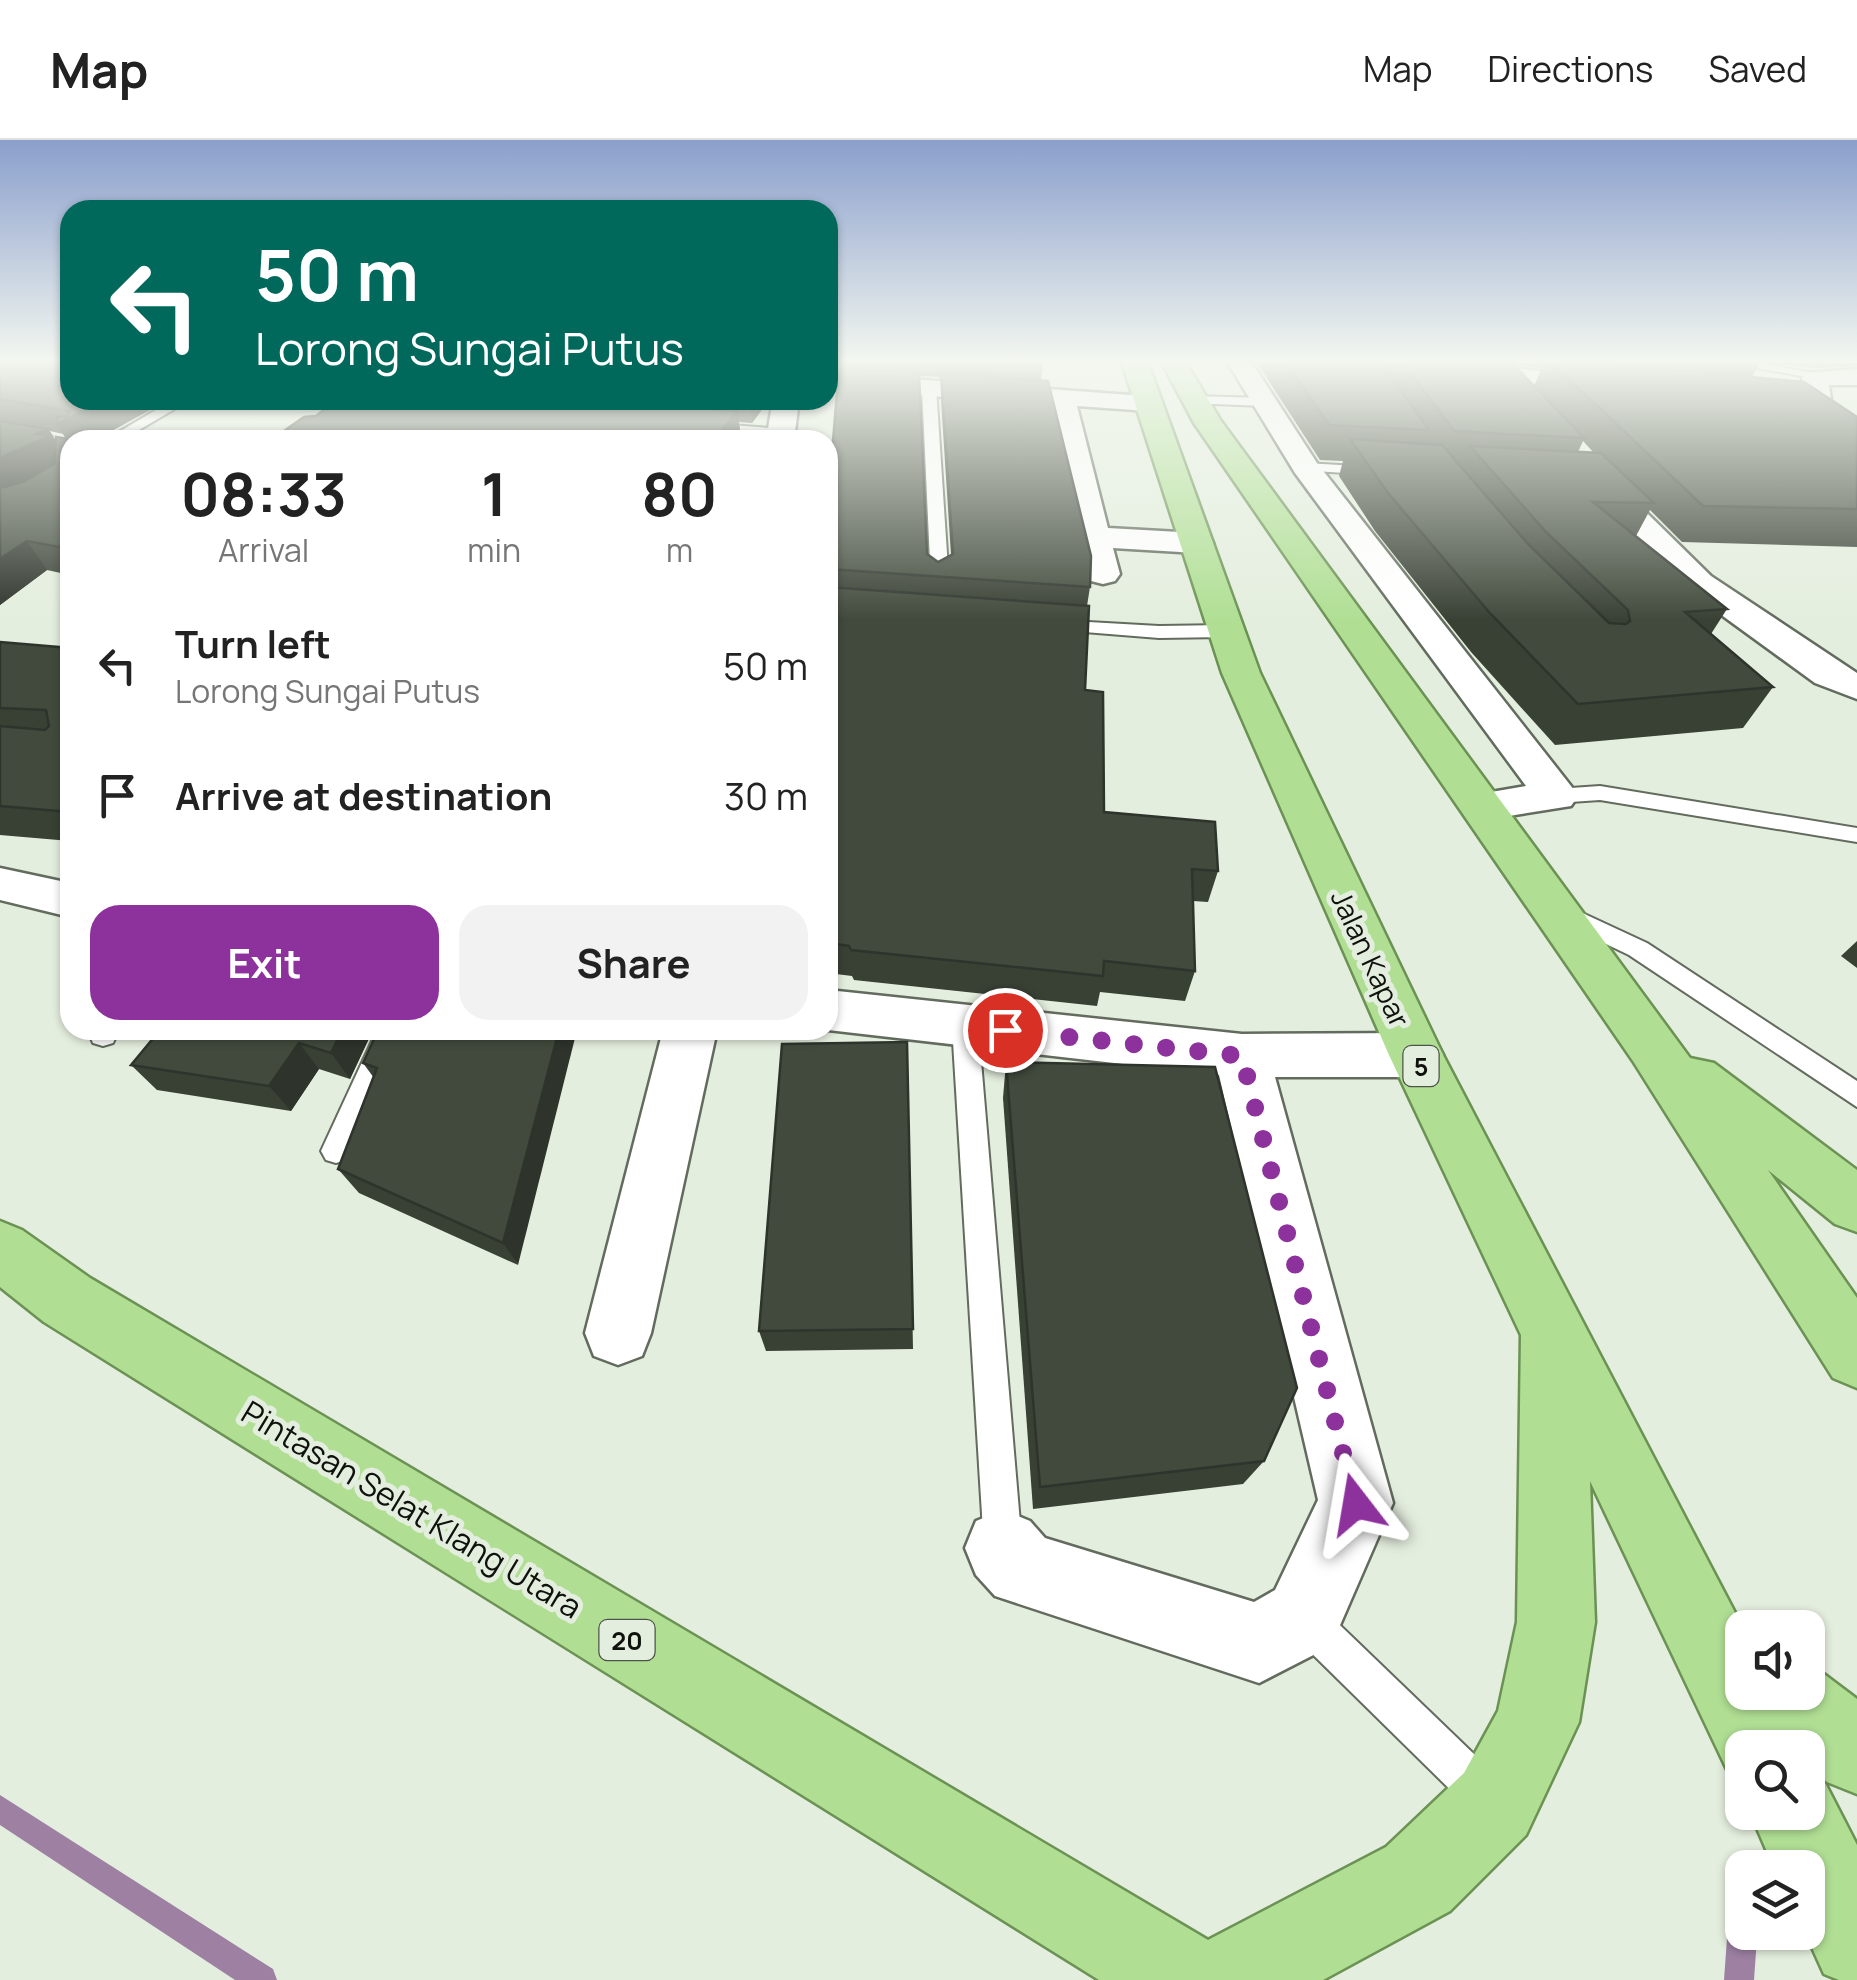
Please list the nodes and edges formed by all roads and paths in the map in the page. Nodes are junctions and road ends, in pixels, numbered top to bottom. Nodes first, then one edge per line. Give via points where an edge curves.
1 (932, 449) edge
2 (1073, 449) edge
3 (1177, 449) edge
4 (1214, 449) edge
5 (1293, 449) edge
6 (1305, 467) junction
7 (1398, 472) edge
8 (1582, 473) edge
9 (1094, 537) junction
10 (1196, 543) junction
11 (1103, 574) dead end
12 (940, 584) edge
13 (1040, 624) edge
14 (1226, 632) junction
15 (1857, 687) edge
16 (1556, 796) junction
17 (1484, 806) junction
18 (1857, 835) edge
19 (0, 884) edge
20 (60, 898) edge
21 (1558, 910) junction
22 (838, 1011) edge
23 (965, 1025) junction
24 (386, 1040) edge
25 (688, 1040) edge
26 (1652, 1046) junction
27 (1416, 1055) junction
28 (1242, 1056) junction
29 (1857, 1096) edge
30 (336, 1151) dead end
31 (1857, 1205) edge
32 (0, 1250) edge
33 (34, 1297) edge
34 (1552, 1328) junction
35 (618, 1333) dead end
36 (1857, 1355) edge
37 (1003, 1548) joint
38 (1304, 1618) junction
39 (1720, 1640) edge
40 (1804, 1710) edge
41 (1754, 1730) edge
42 (1857, 1752) edge
43 (1495, 1804) junction
44 (1802, 1830) edge
45 (1857, 1940) edge
46 (1186, 1980) edge
47 (1229, 1980) edge

1 - 12 lane
2 - 9 street
3 - 10 highway, Jalan Kapar / 5
4 - 17 highway
5 - 6 street
6 - 7 lane
6 - 16 street
8 - 15 street via 1699,583 1829,676
9 - 10 street
9 - 11 street
10 - 14 highway, Jalan Kapar / 5
13 - 14 lane
14 - 27 highway, Jalan Kapar / 5
16 - 17 street
16 - 18 lane via 1600,792
17 - 21 highway
19 - 20 street
21 - 26 highway
21 - 29 lane via 1638,950
22 - 23 street
23 - 28 street
23 - 37 lane
24 - 30 lane
25 - 35 street
26 - 31 highway
26 - 36 highway
27 - 28 street
27 - 34 highway, Jalan Kapar / 5
28 - 38 street via 1356,1504
32 - 33 highway, Pintasan Selat Klang Utara / 20
33 - 46 highway, Pintasan Selat Klang Utara / 20
34 - 39 highway, Jalan Kapar / 5
34 - 43 highway via 1556,1622 1536,1722
37 - 38 street via 1022,1568 1258,1644
38 - 43 lane
39 - 41 highway, Jalan Kapar / 5
40 - 42 highway
43 - 47 highway via 1418,1879
44 - 45 highway

